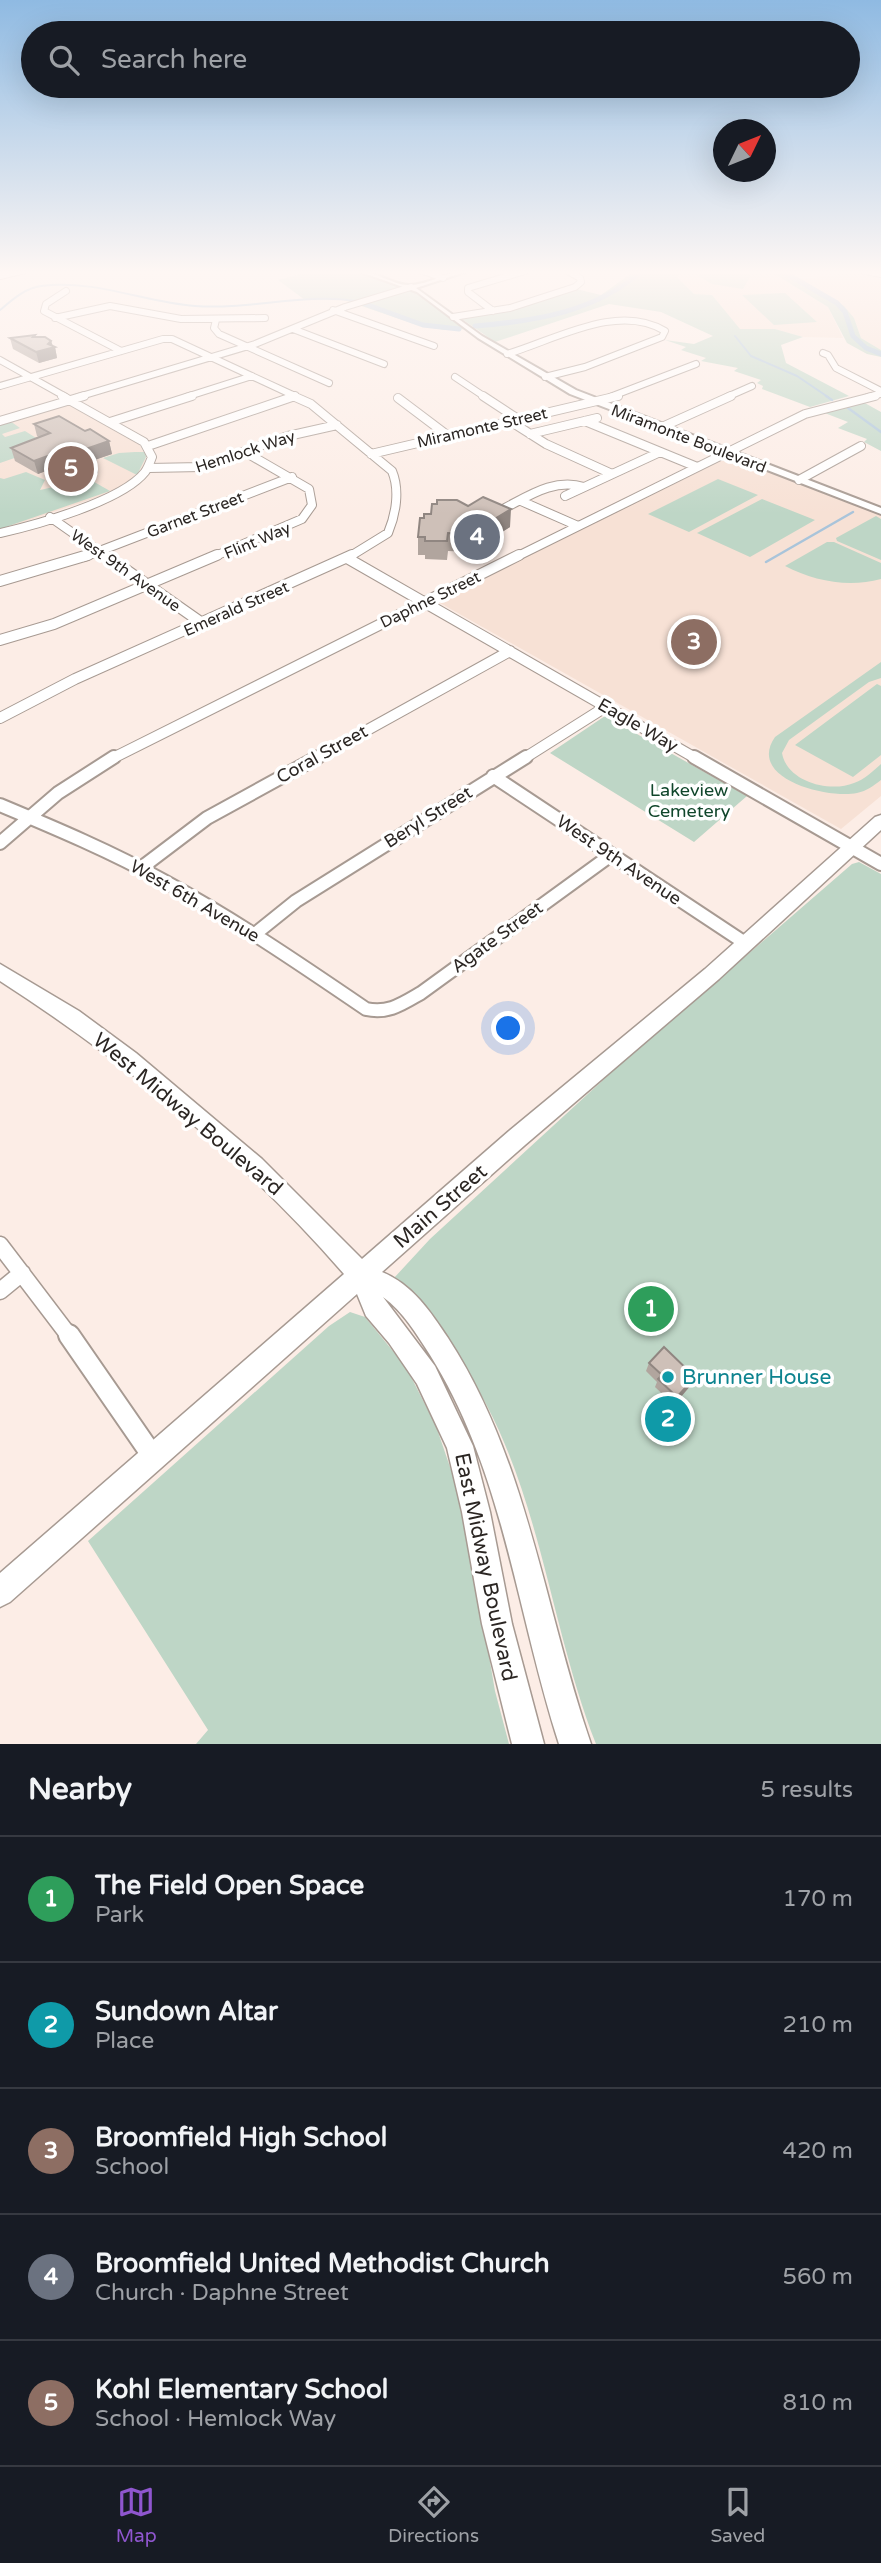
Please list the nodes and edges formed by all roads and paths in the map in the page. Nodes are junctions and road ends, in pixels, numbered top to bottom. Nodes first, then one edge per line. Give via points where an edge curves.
1 (120, 351) edge
2 (199, 351) edge
3 (230, 351) edge
4 (259, 351) edge
5 (351, 351) edge
6 (503, 351) edge
7 (517, 351) edge
8 (625, 351) edge
9 (823, 353) dead end
10 (507, 354) junction
11 (212, 357) junction
12 (0, 360) edge
13 (384, 364) dead end
14 (696, 364) dead end
15 (252, 376) junction
16 (30, 377) junction
17 (455, 377) dead end
18 (545, 377) junction
19 (329, 383) dead end
20 (0, 386) edge
21 (752, 386) dead end
22 (881, 392) edge
23 (295, 396) junction
24 (398, 398) dead end
25 (71, 400) junction
26 (593, 401) junction
27 (597, 418) dead end
28 (514, 420) junction
29 (585, 421) junction
30 (0, 422) edge
31 (110, 422) junction
32 (337, 425) junction
33 (662, 427) junction
34 (530, 434) junction
35 (447, 435) junction
36 (148, 446) junction
37 (860, 446) dead end
38 (245, 452) junction
39 (728, 452) junction
40 (660, 453) junction
41 (371, 454) junction
42 (697, 467) junction
43 (149, 468) junction
44 (612, 474) junction
45 (292, 477) junction
46 (799, 480) junction
47 (584, 487) junction
48 (565, 496) dead end
49 (521, 501) junction
50 (505, 508) edge
51 (881, 511) edge
52 (50, 517) junction
53 (578, 526) junction
54 (0, 533) edge
55 (99, 551) junction
56 (347, 558) junction
57 (0, 581) edge
58 (148, 585) junction
59 (425, 602) junction
60 (202, 623) junction
61 (0, 640) edge
62 (510, 651) junction
63 (607, 706) junction
64 (0, 719) edge
65 (493, 776) junction
66 (0, 805) edge
67 (29, 817) junction
68 (881, 821) edge
69 (0, 842) edge
70 (852, 847) junction
71 (611, 855) junction
72 (881, 864) edge
73 (141, 868) junction
74 (255, 934) junction
75 (745, 943) junction
76 (0, 971) edge
77 (380, 1012) joint
78 (0, 1245) edge
79 (22, 1273) junction
80 (361, 1275) junction
81 (0, 1291) edge
82 (154, 1458) junction
83 (0, 1592) edge
84 (527, 1744) edge
85 (575, 1744) edge

1 - 16 street
2 - 11 street
3 - 11 street
4 - 19 street
5 - 13 street
6 - 10 street, Miramonte Boulevard
7 - 10 street
8 - 18 street
9 - 22 street via 836,368
10 - 18 street, Miramonte Boulevard
11 - 15 street
11 - 25 street
12 - 16 street
14 - 26 street, Miramonte Street via 634,390
15 - 23 street
15 - 31 street
16 - 20 street
16 - 25 street
17 - 28 street
18 - 26 street, Miramonte Boulevard
21 - 33 street
22 - 39 street, Daphne Street via 814,411
23 - 32 street
23 - 36 street
24 - 35 street
25 - 30 street
25 - 31 street
26 - 28 street, Miramonte Street
26 - 33 street, Miramonte Boulevard
27 - 29 street
28 - 34 street
28 - 35 street, Miramonte Street
29 - 34 street
29 - 40 street
31 - 36 street
32 - 38 street, Hemlock Way
32 - 41 street
33 - 39 street, Miramonte Boulevard
34 - 44 street
35 - 41 street, Miramonte Street
36 - 43 street
37 - 46 street
38 - 43 street, Hemlock Way via 194,468
38 - 45 street, Flint Way
39 - 42 street, Daphne Street
39 - 46 street, Miramonte Boulevard
40 - 42 street
40 - 44 street
41 - 56 street, Emerald Street via 396,478 390,528
42 - 53 street, Daphne Street
43 - 52 street via 121,491
44 - 47 street
45 - 55 street, Garnet Street
45 - 58 street, Flint Way via 313,496 302,519
46 - 51 street, Miramonte Boulevard
47 - 48 street
47 - 49 street via 561,482
49 - 50 street
49 - 53 street
52 - 54 street
52 - 55 street, West 9th Avenue
53 - 59 street, Daphne Street
55 - 57 street
55 - 58 street, West 9th Avenue
56 - 59 street, Eagle Way
56 - 60 street, Emerald Street
58 - 60 street, West 9th Avenue
58 - 61 street via 54,624
59 - 62 street, Eagle Way
59 - 67 street, Daphne Street via 107,760
60 - 64 street, Emerald Street via 43,694
62 - 63 street, Eagle Way
62 - 73 street, Coral Street via 207,818
63 - 65 street, Beryl Street
63 - 70 street, Eagle Way
65 - 71 street, West 9th Avenue
65 - 74 street, Beryl Street via 296,901
66 - 67 street, West 6th Avenue
67 - 69 street, Daphne Street
67 - 73 street, West 6th Avenue
68 - 70 main road, Main Street
70 - 72 street, Eagle Way
70 - 75 main road, Main Street
71 - 75 street, West 9th Avenue
71 - 77 street, Agate Street via 421,993
73 - 74 street, West 6th Avenue
74 - 77 street, West 6th Avenue via 357,1004
75 - 80 main road, Main Street
76 - 80 main road, West Midway Boulevard via 72,1017 154,1080 254,1166
78 - 79 street
79 - 81 street
79 - 82 street
80 - 82 main road, Main Street
80 - 84 main road, East Midway Boulevard via 375,1307 426,1375 460,1447
80 - 85 main road, East Midway Boulevard via 395,1291 411,1309 476,1410 504,1482
82 - 83 main road, Main Street

